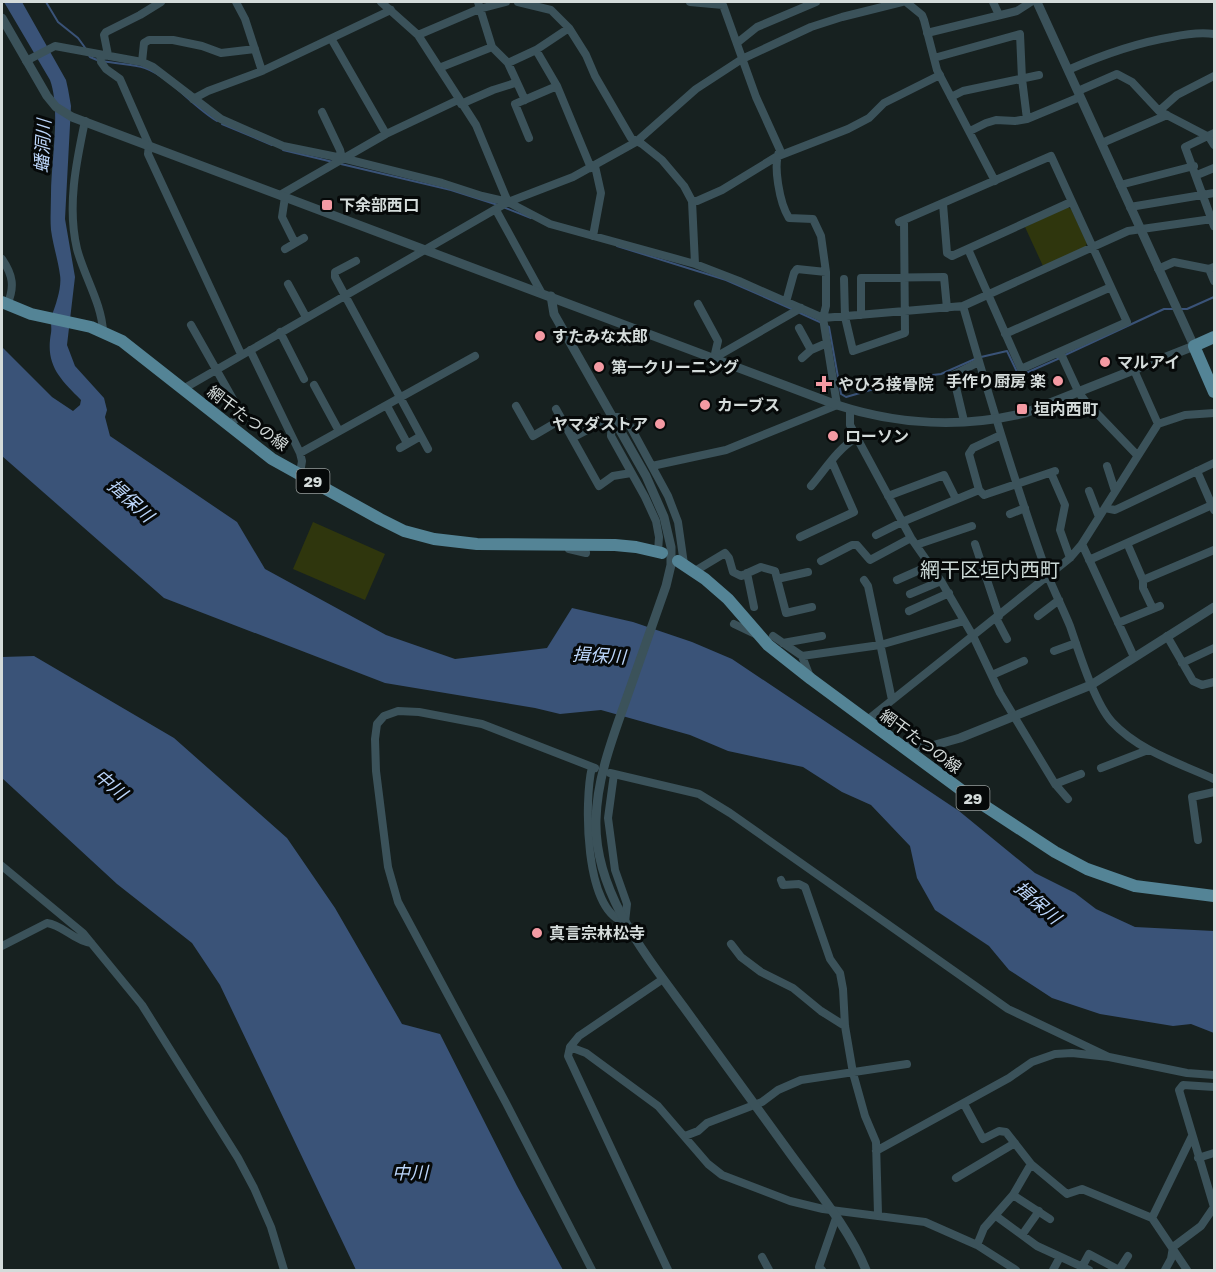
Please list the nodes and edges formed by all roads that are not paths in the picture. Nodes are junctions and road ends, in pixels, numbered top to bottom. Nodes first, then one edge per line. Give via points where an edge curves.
1 (161, 2) edge
2 (236, 2) edge
3 (381, 2) edge
4 (506, 2) edge
5 (518, 2) edge
6 (690, 2) edge
7 (816, 2) edge
8 (904, 2) edge
9 (993, 2) edge
10 (1031, 2) edge
11 (1036, 2) edge
12 (478, 5) edge
13 (550, 6) edge
14 (391, 10) junction
15 (999, 15) junction
16 (2, 18) edge
17 (569, 28) junction
18 (927, 33) junction
19 (1215, 34) edge
20 (418, 35) junction
21 (332, 40) junction
22 (737, 43) junction
23 (492, 46) junction
24 (255, 49) junction
25 (536, 50) junction
26 (104, 55) junction
27 (934, 58) junction
28 (742, 59) junction
29 (27, 61) junction
30 (142, 62) junction
31 (508, 63) junction
32 (439, 68) junction
33 (1068, 70) junction
34 (262, 71) junction
35 (940, 75) junction
36 (1039, 75) dead end
37 (1215, 76) edge
38 (1022, 79) junction
39 (516, 83) junction
40 (557, 86) junction
41 (1079, 94) junction
42 (951, 97) junction
43 (193, 99) junction
44 (525, 100) junction
45 (460, 102) junction
46 (322, 112) dead end
47 (1163, 113) junction
48 (1027, 119) junction
49 (85, 121) junction
50 (970, 131) junction
51 (386, 134) junction
52 (1212, 135) edge
53 (529, 138) dead end
54 (636, 142) junction
55 (1102, 143) junction
56 (149, 145) junction
57 (1215, 145) edge
58 (776, 157) junction
59 (341, 159) junction
60 (1194, 166) junction
61 (593, 167) junction
62 (1215, 168) edge
63 (1197, 175) junction
64 (995, 181) junction
65 (1120, 185) junction
66 (1215, 193) edge
67 (282, 196) junction
68 (1205, 196) junction
69 (692, 201) junction
70 (1071, 201) junction
71 (508, 202) junction
72 (943, 204) junction
73 (1130, 207) junction
74 (495, 210) junction
75 (1213, 222) edge
76 (1139, 228) junction
77 (593, 236) junction
78 (304, 238) dead end
79 (295, 243) junction
80 (1093, 247) junction
81 (285, 249) dead end
82 (968, 249) junction
83 (427, 250) junction
84 (2, 259) edge
85 (356, 261) dead end
86 (695, 264) junction
87 (1212, 268) edge
88 (1158, 269) junction
89 (826, 272) junction
90 (844, 279) dead end
91 (903, 279) junction
92 (1215, 281) edge
93 (288, 284) dead end
94 (1111, 287) junction
95 (546, 294) junction
96 (344, 295) junction
97 (987, 296) junction
98 (786, 302) junction
99 (4, 303) edge
100 (698, 304) dead end
101 (963, 306) junction
102 (947, 308) junction
103 (798, 310) junction
104 (904, 312) junction
105 (861, 315) junction
106 (306, 317) junction
107 (845, 317) junction
108 (823, 318) junction
109 (191, 325) dead end
110 (799, 328) dead end
111 (103, 332) junction
112 (280, 332) junction
113 (1005, 334) junction
114 (1215, 337) edge
115 (827, 343) junction
116 (1194, 346) junction
117 (250, 350) junction
118 (811, 350) junction
119 (241, 354) junction
120 (475, 356) dead end
121 (1062, 356) junction
122 (714, 358) junction
123 (802, 358) dead end
124 (978, 358) junction
125 (216, 369) junction
126 (1134, 370) junction
127 (304, 379) dead end
128 (315, 385) dead end
129 (183, 389) junction
130 (1215, 392) edge
131 (1079, 393) junction
132 (401, 399) junction
133 (837, 405) junction
134 (387, 406) junction
135 (516, 406) dead end
136 (556, 409) dead end
137 (850, 409) junction
138 (1215, 413) edge
139 (612, 417) junction
140 (562, 419) junction
141 (996, 419) junction
142 (964, 422) junction
143 (1158, 424) junction
144 (228, 426) junction
145 (339, 431) junction
146 (1001, 435) junction
147 (421, 436) junction
148 (572, 438) junction
149 (856, 438) junction
150 (428, 449) dead end
151 (300, 453) junction
152 (1137, 455) junction
153 (832, 462) junction
154 (1215, 463) edge
155 (652, 466) junction
156 (1107, 466) dead end
157 (1197, 471) junction
158 (300, 473) junction
159 (631, 473) junction
160 (1017, 484) junction
161 (811, 486) dead end
162 (979, 490) junction
163 (1089, 491) dead end
164 (1115, 491) junction
165 (888, 496) junction
166 (956, 499) junction
167 (1213, 507) edge
168 (1025, 508) junction
169 (1105, 508) junction
170 (1010, 514) dead end
171 (1099, 517) junction
172 (902, 522) junction
173 (972, 526) dead end
174 (876, 535) dead end
175 (800, 537) dead end
176 (913, 542) junction
177 (1127, 543) junction
178 (544, 544) junction
179 (975, 544) dead end
180 (1082, 544) junction
181 (1215, 550) edge
182 (586, 553) dead end
183 (660, 553) joint
184 (1070, 558) junction
185 (1089, 560) junction
186 (821, 561) dead end
187 (681, 562) joint
188 (931, 566) junction
189 (695, 571) junction
190 (808, 572) dead end
191 (747, 573) junction
192 (1049, 577) junction
193 (777, 579) junction
194 (864, 580) dead end
195 (897, 580) dead end
196 (1143, 580) junction
197 (941, 581) junction
198 (949, 593) junction
199 (910, 594) dead end
200 (1059, 600) junction
201 (754, 607) dead end
202 (812, 607) dead end
203 (1215, 607) edge
204 (909, 611) dead end
205 (997, 616) junction
206 (1038, 616) dead end
207 (964, 621) junction
208 (1118, 623) junction
209 (734, 624) dead end
210 (822, 636) dead end
211 (973, 636) junction
212 (1167, 636) junction
213 (767, 637) junction
214 (1007, 639) dead end
215 (783, 643) junction
216 (1076, 643) junction
217 (880, 645) junction
218 (1215, 648) edge
219 (1053, 651) dead end
220 (802, 656) junction
221 (1134, 657) junction
222 (1024, 661) dead end
223 (1182, 663) junction
224 (992, 675) junction
225 (811, 679) junction
226 (1215, 682) edge
227 (1091, 684) junction
228 (892, 700) junction
229 (1014, 716) junction
230 (866, 721) junction
231 (901, 746) junction
232 (1148, 750) junction
233 (1101, 768) dead end
234 (1081, 774) dead end
235 (1215, 779) edge
236 (1055, 784) junction
237 (1215, 792) edge
238 (1068, 799) dead end
239 (1198, 840) dead end
240 (2, 866) edge
241 (781, 880) dead end
242 (1215, 896) edge
243 (625, 922) junction
244 (92, 944) junction
245 (731, 944) dead end
246 (2, 946) edge
247 (663, 979) junction
248 (845, 1026) junction
249 (570, 1047) junction
250 (1109, 1057) junction
251 (907, 1064) dead end
252 (853, 1073) junction
253 (1215, 1075) edge
254 (1215, 1087) edge
255 (964, 1104) junction
256 (755, 1105) junction
257 (685, 1136) junction
258 (1192, 1137) junction
259 (1015, 1143) junction
260 (876, 1151) junction
261 (1215, 1153) edge
262 (1198, 1158) junction
263 (1031, 1164) junction
264 (956, 1178) dead end
265 (1013, 1195) junction
266 (1214, 1207) edge
267 (1039, 1211) junction
268 (834, 1214) junction
269 (878, 1214) junction
270 (996, 1216) junction
271 (1152, 1218) junction
272 (1050, 1219) dead end
273 (1022, 1235) junction
274 (977, 1245) junction
275 (1173, 1247) junction
276 (1128, 1256) dead end
277 (762, 1257) dead end
278 (1060, 1257) junction
279 (1085, 1269) edge
280 (284, 1270) edge
281 (592, 1270) edge
282 (668, 1270) edge
283 (769, 1270) edge
284 (822, 1270) edge
285 (866, 1270) edge
286 (1016, 1270) edge
287 (1053, 1270) edge
288 (1119, 1270) edge
289 (1165, 1270) edge
290 (1187, 1270) edge

1 - 26 street via 106,32
2 - 24 street
3 - 14 street
4 - 12 street
5 - 13 street
6 - 22 street via 723,5
7 - 22 street via 757,27
8 - 18 street via 922,15
8 - 28 street via 811,27
9 - 15 street
10 - 15 street via 1017,11
11 - 33 street
12 - 20 street
12 - 23 street
13 - 17 street
14 - 20 street
14 - 21 street
15 - 18 street
16 - 29 street
17 - 25 street
17 - 54 street
18 - 27 street
19 - 33 street via 1141,42
20 - 32 street
21 - 34 street
21 - 51 street
22 - 28 street
23 - 31 street
23 - 32 street
24 - 30 street via 221,53 173,40 148,40 144,43
24 - 34 street
25 - 31 street
25 - 40 street
26 - 29 street via 55,46
26 - 30 street
26 - 56 street via 100,62 120,79
27 - 35 street
27 - 38 street via 1020,33
28 - 54 street via 696,89
28 - 58 street via 780,150
29 - 49 street via 56,107
30 - 43 street
31 - 39 street
32 - 45 street
33 - 41 street
34 - 43 street
35 - 42 street
35 - 58 street via 884,103 869,118 848,129
36 - 38 street
37 - 47 street via 1177,95
38 - 42 street
38 - 48 street
39 - 44 street
39 - 45 street
40 - 44 street
40 - 61 street
41 - 47 street via 1118,74 1132,82
41 - 48 street
41 - 55 street
42 - 50 street
43 - 59 street via 221,120 275,143
44 - 53 street via 515,104
45 - 51 street
45 - 71 street via 476,125
46 - 59 street
47 - 52 street
47 - 55 street
48 - 50 street via 996,120
49 - 56 street
49 - 111 street via 77,160 73,226
50 - 64 street
51 - 59 street
52 - 57 street
52 - 60 street via 1185,147
54 - 61 street
54 - 69 street via 662,160
55 - 65 street
56 - 67 street
56 - 119 street via 148,154
58 - 69 street via 722,190
58 - 89 street via 784,210 789,218 808,217 817,224 824,244
59 - 67 street
59 - 71 street
60 - 63 street
60 - 65 street
61 - 71 street
61 - 77 street via 601,193
62 - 63 street
63 - 68 street
64 - 70 street via 1051,156
64 - 72 street
65 - 73 street
66 - 68 street
67 - 79 street via 282,217
67 - 83 street
68 - 73 street
68 - 75 street
69 - 86 street
70 - 80 street
70 - 82 street
71 - 74 street
71 - 77 street via 550,224
72 - 82 street via 947,253 952,256
72 - 91 street via 902,221
73 - 76 street
74 - 83 street
74 - 95 street
75 - 76 street
76 - 80 street
76 - 88 street
77 - 86 street
78 - 79 street
79 - 81 street
80 - 94 street
80 - 97 street
82 - 97 street
83 - 95 street
83 - 96 street
84 - 99 street via 13,282 12,293
85 - 96 street via 335,274
86 - 98 street
87 - 88 street via 1174,262
87 - 92 street
88 - 116 street
89 - 98 street via 797,269
89 - 108 street
90 - 107 street
91 - 102 street via 944,277
91 - 104 street
91 - 105 street via 861,278
93 - 106 street
94 - 113 street
94 - 121 street via 1127,322
95 - 122 street
95 - 139 street
96 - 106 street
96 - 132 street
97 - 101 street
97 - 113 street
98 - 103 street
99 - 111 main road, 網干たつの線 / 29
100 - 122 street via 718,341
101 - 102 street
101 - 124 street
102 - 104 street
103 - 108 street
103 - 122 street
104 - 105 street
104 - 107 street via 905,333 853,351
105 - 107 street
106 - 112 street
107 - 108 street
108 - 115 street
109 - 125 street
110 - 118 street
111 - 129 main road, 網干たつの線 / 29 via 134,349
112 - 117 street
112 - 127 street
113 - 121 street via 1021,369
114 - 116 main road
115 - 118 street
115 - 133 street
116 - 126 street
116 - 130 main road
117 - 119 street
117 - 151 street
118 - 123 street
119 - 125 street
120 - 132 street
121 - 131 street
122 - 133 street
124 - 141 street
124 - 142 street via 953,375
125 - 129 street
125 - 144 street via 238,408 238,417
126 - 131 street
126 - 143 street
128 - 145 street
129 - 144 main road, 網干たつの線 / 29
131 - 141 street via 1032,411
131 - 152 street
132 - 134 street
132 - 147 street
133 - 137 street
133 - 155 street via 726,450
134 - 145 street
134 - 147 street via 404,446
135 - 140 street via 533,436
136 - 140 street
137 - 142 street via 911,422
137 - 149 street via 849,422
138 - 143 street
139 - 148 street
139 - 155 street via 630,426
139 - 159 street via 611,436
139 - 243 street via 646,476 664,517 671,546 666,585 600,781 596,821 599,853
140 - 148 street
141 - 142 street
141 - 146 street
143 - 152 street
144 - 158 main road, 網干たつの線 / 29 via 272,459
145 - 151 street
146 - 160 street
146 - 162 street via 973,448 969,454
147 - 150 street
148 - 159 street via 599,486 613,476
149 - 153 street via 841,448
149 - 165 street
151 - 158 street
152 - 164 street
153 - 161 street
153 - 175 street via 854,512
154 - 157 street
155 - 187 street via 678,522
156 - 164 street
157 - 167 street
157 - 169 street via 1115,510
158 - 178 main road, 網干たつの線 / 29 via 380,519 419,536 477,544
159 - 183 street via 656,521
160 - 162 street via 984,495
160 - 168 street
160 - 184 street via 1053,472 1065,505 1060,530
162 - 166 street
163 - 171 street
164 - 169 street
165 - 166 street via 944,475
165 - 172 street
166 - 172 street
167 - 177 street
168 - 170 street
168 - 192 street
169 - 171 street
171 - 180 street
172 - 174 street
172 - 176 street
173 - 176 street
176 - 186 street via 870,560 857,545 852,545
176 - 188 street
177 - 185 street
177 - 196 street
178 - 182 street
178 - 183 main road, 網干たつの線 / 29 via 615,545
179 - 205 street
180 - 184 street
180 - 185 street
181 - 196 street
184 - 192 street
185 - 208 street
187 - 189 main road, 網干たつの線 / 29
188 - 195 street
188 - 197 street
189 - 191 street via 725,553 733,572 741,576
189 - 213 main road, 網干たつの線 / 29
190 - 193 street
191 - 193 street via 761,567 776,571
191 - 201 street
192 - 200 street
192 - 205 street
193 - 202 street via 786,613
194 - 217 street
196 - 208 street via 1143,588 1156,608
197 - 198 street
197 - 199 street
198 - 204 street
198 - 207 street
200 - 206 street
200 - 216 street
203 - 212 street
205 - 211 street
205 - 214 street
207 - 211 street
207 - 217 street
208 - 221 street
209 - 213 street
210 - 215 street
211 - 224 street
211 - 228 street
212 - 221 street
212 - 223 street
213 - 215 street
213 - 225 main road, 網干たつの線 / 29 via 776,651
215 - 220 street
216 - 219 street
216 - 227 street
217 - 220 street
217 - 228 street
218 - 223 street
220 - 225 street
221 - 227 street
222 - 224 street
223 - 226 street via 1193,681
224 - 229 street
225 - 230 main road, 網干たつの線 / 29
227 - 229 street
227 - 232 street via 1109,719
228 - 230 street
229 - 231 street via 928,747
229 - 236 street
230 - 231 main road, 網干たつの線 / 29
231 - 242 main road, 網干たつの線 / 29 via 1055,852 1087,869 1135,886
232 - 233 street
232 - 235 street
234 - 236 street
236 - 238 street
237 - 239 street via 1192,797
240 - 244 street
241 - 248 street via 783,885 805,887 830,959 840,972
243 - 247 street
243 - 250 street via 627,904 615,870 608,818 612,774 699,794 1008,1009
243 - 281 street via 608,912 594,874 587,816 594,768 482,724 398,711 384,716 377,724 376,771 388,867 398,902
244 - 246 street via 47,923
244 - 280 street via 142,1005 238,1158 271,1227
245 - 248 street via 761,972 793,988
247 - 249 street via 579,1036
247 - 256 street
248 - 252 street
249 - 257 street via 586,1053 658,1106
249 - 282 street via 568,1056
250 - 253 street
250 - 255 street via 1055,1054 1032,1062
251 - 252 street
252 - 256 street via 801,1080
252 - 260 street
254 - 258 street via 1183,1085 1179,1090
255 - 259 street via 983,1139 999,1131 1006,1132
255 - 260 street
256 - 257 street
256 - 268 street
257 - 268 street via 722,1175
258 - 262 street
258 - 271 street
259 - 263 street
259 - 264 street
260 - 269 street
261 - 262 street
262 - 266 street
263 - 265 street
263 - 271 street via 1067,1194 1082,1189
265 - 267 street
265 - 270 street
266 - 275 street via 1201,1226
267 - 272 street
267 - 273 street
268 - 269 street
268 - 284 street via 819,1267
268 - 285 street
269 - 274 street via 925,1222
270 - 273 street
270 - 274 street via 984,1228
271 - 275 street
273 - 278 street
274 - 286 street
275 - 289 street
275 - 290 street
276 - 288 street
277 - 283 street
278 - 279 street
278 - 287 street
279 - 288 street via 1089,1254

